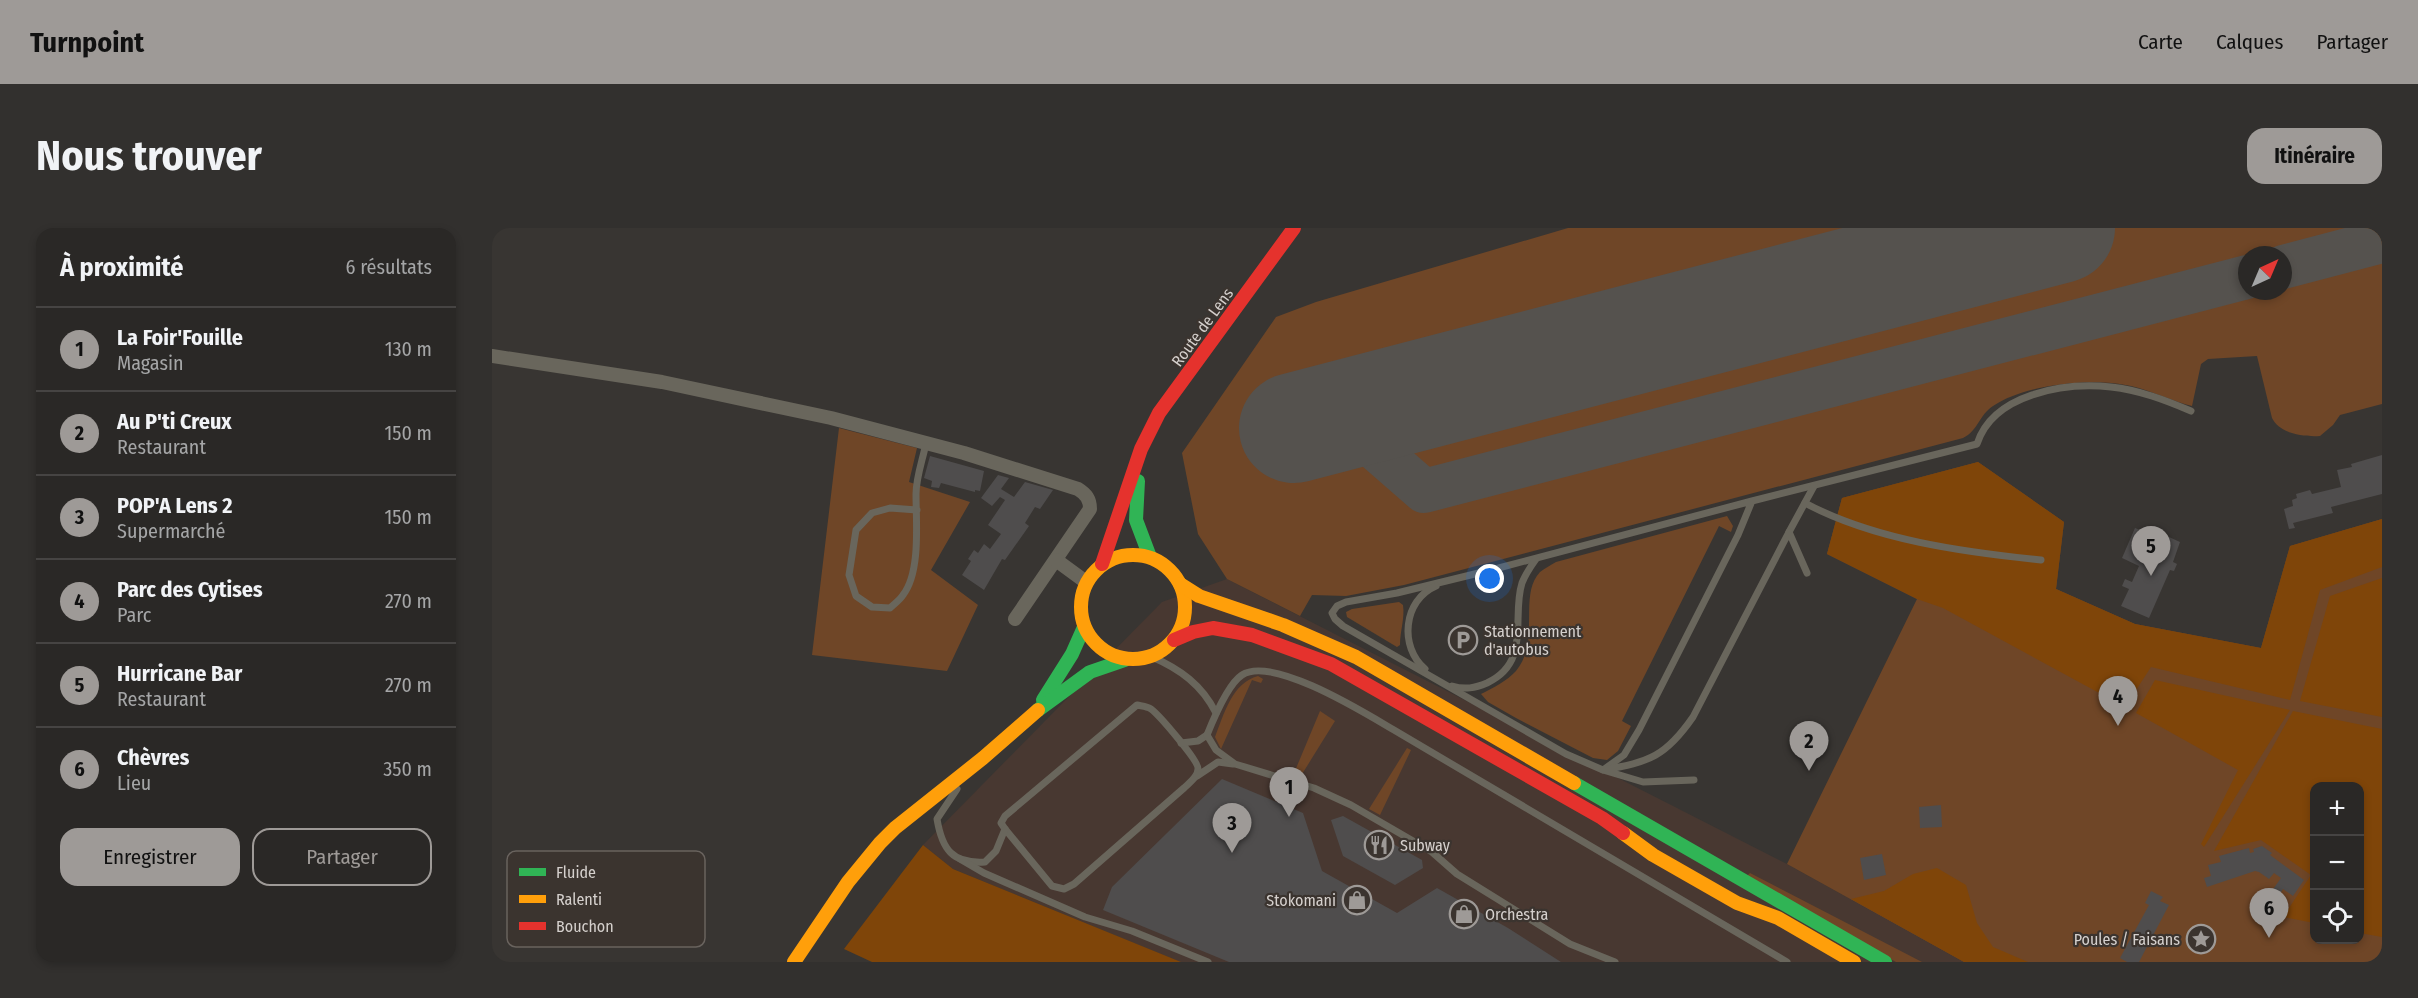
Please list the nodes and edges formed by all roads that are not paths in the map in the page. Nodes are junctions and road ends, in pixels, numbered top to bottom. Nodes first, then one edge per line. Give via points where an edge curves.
1 (1294, 228) edge
2 (492, 356) edge
3 (2190, 411) dead end
4 (926, 443) junction
5 (1141, 448) junction
6 (1814, 486) junction
7 (1752, 501) junction
8 (1805, 503) junction
9 (917, 510) junction
10 (1789, 532) junction
11 (1150, 558) junction
12 (1536, 559) junction
13 (1056, 560) junction
14 (2041, 560) dead end
15 (1102, 564) junction
16 (1807, 573) dead end
17 (1451, 579) junction
18 (1086, 582) junction
19 (1180, 584) junction
20 (1016, 619) dead end
21 (1084, 627) junction
22 (1270, 632) dead end
23 (1252, 635) junction
24 (1286, 636) dead end
25 (1174, 640) junction
26 (1306, 645) dead end
27 (1316, 649) dead end
28 (1152, 657) junction
29 (1125, 660) junction
30 (1345, 662) dead end
31 (1371, 675) dead end
32 (1436, 679) junction
33 (1216, 713) junction
34 (1031, 715) junction
35 (1207, 735) junction
36 (1181, 743) junction
37 (1566, 754) junction
38 (983, 758) junction
39 (1235, 764) junction
40 (1603, 770) junction
41 (1554, 773) junction
42 (1194, 777) junction
43 (1694, 780) dead end
44 (1005, 829) junction
45 (960, 859) junction
46 (794, 962) edge
47 (1208, 962) edge
48 (1615, 962) edge
49 (1787, 962) edge
50 (1854, 962) edge
51 (1870, 962) edge
52 (1885, 962) edge

1 - 5 street, Route de Lens via 1160,413
2 - 4 street via 662,381
3 - 6 lane via 2111,387 2054,390 2008,405 1989,419 1977,444
4 - 9 lane via 916,492
4 - 13 street via 1086,494 1090,509
5 - 11 street, Route de Lens via 1134,517
5 - 15 street, Route de Lens
6 - 7 lane
6 - 8 lane
7 - 12 lane
7 - 40 lane via 1639,730 1624,755
8 - 10 lane
8 - 14 lane via 1837,518 1923,542 1981,554
9 - 9 lane via 914,567 905,594 890,608 872,607 856,596 849,575 856,530 872,513 891,508
10 - 16 lane
10 - 40 lane via 1694,717 1676,741 1655,757
11 - 15 street via 1117,557
11 - 19 street via 1168,568
12 - 17 lane
12 - 32 lane via 1522,584 1517,646 1512,661 1495,679 1474,689
13 - 18 street
13 - 20 street
15 - 18 street
17 - 32 lane via 1429,589 1416,602 1407,626 1410,650 1419,665
17 - 32 lane via 1346,603 1332,613 1343,626
18 - 21 street via 1081,604
19 - 25 street via 1186,610
19 - 41 street via 1208,600 1282,625 1356,657
21 - 29 street via 1100,649
21 - 34 street via 1053,687
22 - 23 lane
23 - 25 street via 1213,628
23 - 50 street via 1331,664 1373,686 1602,818 1663,860 1737,903 1778,918
24 - 26 lane
25 - 28 street
27 - 30 lane
28 - 29 street
28 - 33 lane via 1183,672 1210,700
29 - 34 street via 1090,672
31 - 51 lane
32 - 37 lane
33 - 35 lane
33 - 49 lane via 1240,676 1251,671 1274,672 1309,685 1394,730
34 - 38 street
35 - 36 lane via 1198,741
35 - 39 lane via 1216,750
36 - 42 lane via 1198,765
36 - 44 lane via 1151,709 1137,705 1005,816 1001,823
37 - 40 lane
37 - 41 lane
38 - 45 lane via 937,819 940,840
38 - 46 street via 879,843
39 - 42 lane via 1218,762
39 - 48 lane via 1351,804 1432,852 1457,874 1570,944
40 - 43 lane via 1643,782
41 - 52 street
42 - 44 lane via 1064,889 1052,886
44 - 45 lane via 996,851 985,862
45 - 47 lane via 1085,917 1132,931

